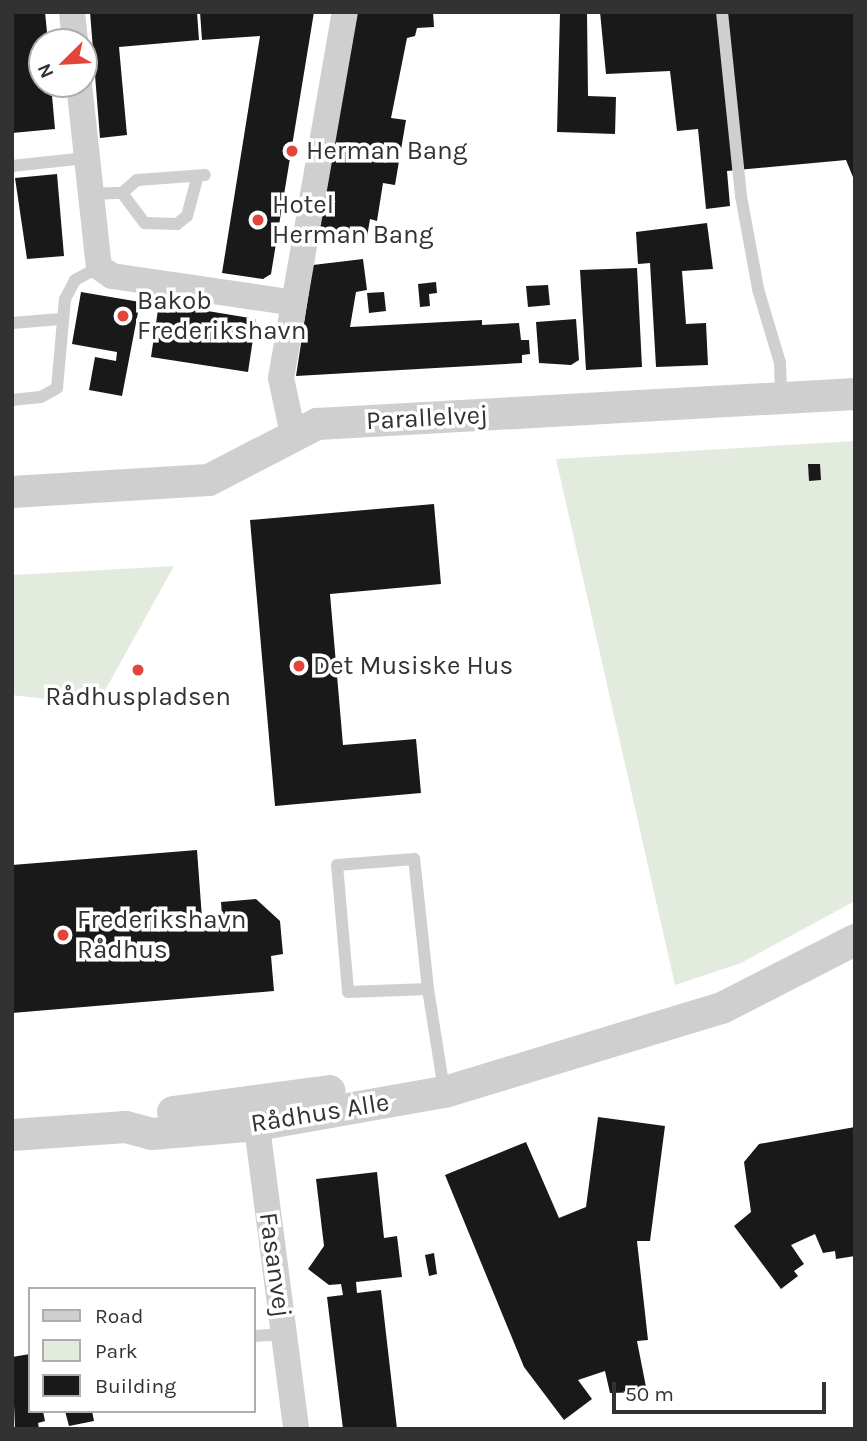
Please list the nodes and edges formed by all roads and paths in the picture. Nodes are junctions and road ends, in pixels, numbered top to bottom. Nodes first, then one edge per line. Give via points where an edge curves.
1 (345, 12) edge
2 (722, 12) edge
3 (80, 98) edge
4 (86, 158) junction
5 (12, 166) edge
6 (122, 193) junction
7 (89, 194) junction
8 (99, 267) junction
9 (294, 303) junction
10 (61, 319) junction
11 (12, 323) edge
12 (855, 394) edge
13 (781, 398) junction
14 (12, 400) edge
15 (293, 434) junction
16 (12, 492) edge
17 (855, 940) edge
18 (428, 989) junction
19 (442, 1083) junction
20 (255, 1113) junction
21 (12, 1135) edge
22 (284, 1334) junction
23 (256, 1336) edge
24 (296, 1429) edge

1 - 9 street
2 - 13 lane via 741,196 758,289 780,363
3 - 4 street
4 - 5 lane
4 - 7 street
6 - 6 lane via 145,223 177,223 187,216 201,177 136,180
6 - 7 lane
7 - 8 street
8 - 9 street via 112,276
8 - 10 lane via 75,280
9 - 15 street via 281,378
10 - 11 lane
10 - 14 lane via 57,388 41,397
12 - 13 street, Parallelvej
13 - 15 street, Parallelvej via 317,424
15 - 16 street, Parallelvej via 209,480
17 - 19 street, Rådhus Alle via 722,1008 586,1052
18 - 18 lane via 414,859 337,865 348,992
18 - 19 lane
19 - 20 street, Rådhus Alle
20 - 21 street, Rådhus Alle via 152,1134 126,1126
20 - 22 street, Fasanvej
22 - 23 lane
22 - 24 street, Fasanvej

